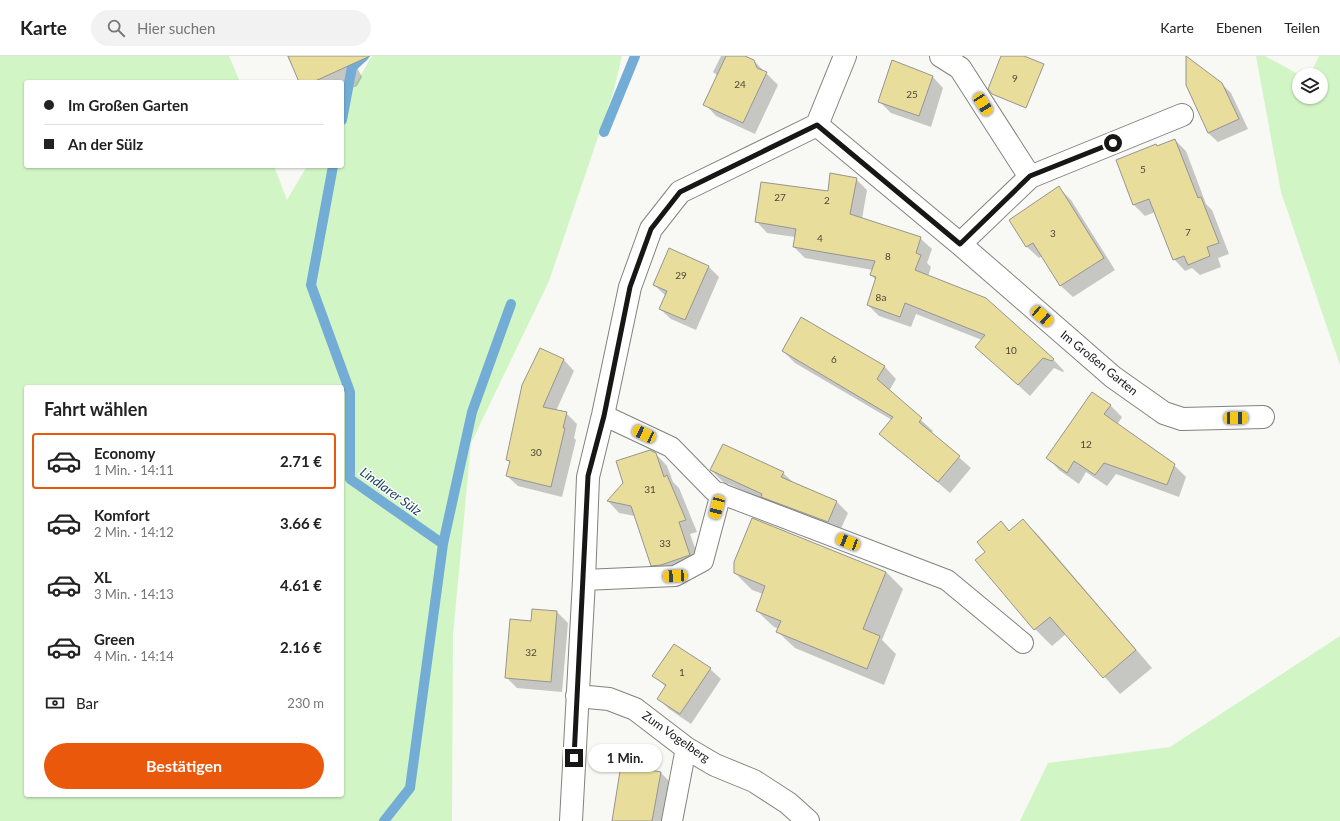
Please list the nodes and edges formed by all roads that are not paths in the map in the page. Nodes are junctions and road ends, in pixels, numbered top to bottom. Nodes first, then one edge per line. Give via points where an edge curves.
1 (845, 56) edge
2 (942, 56) edge
3 (1182, 115) dead end
4 (817, 125) junction
5 (1030, 176) junction
6 (960, 244) junction
7 (604, 416) junction
8 (1263, 417) dead end
9 (721, 493) junction
10 (584, 580) junction
11 (1023, 643) dead end
12 (577, 696) junction
13 (686, 748) junction
14 (570, 821) edge
15 (672, 821) edge
16 (808, 821) edge

1 - 4 street
2 - 5 street via 960,68
3 - 5 street
4 - 6 street, Im Großen Garten
4 - 7 street via 680,192 651,229 630,287
5 - 6 street
6 - 8 street, Im Großen Garten via 1113,377 1164,413 1182,419
7 - 9 lane via 671,446 714,491
7 - 10 street via 588,476
9 - 10 lane via 703,561 675,576
9 - 11 lane via 947,580
10 - 12 street
12 - 13 street, Zum Vogelberg via 609,699 634,709
12 - 14 street
13 - 15 lane
13 - 16 street, Zum Vogelberg via 716,765 754,781 788,803

